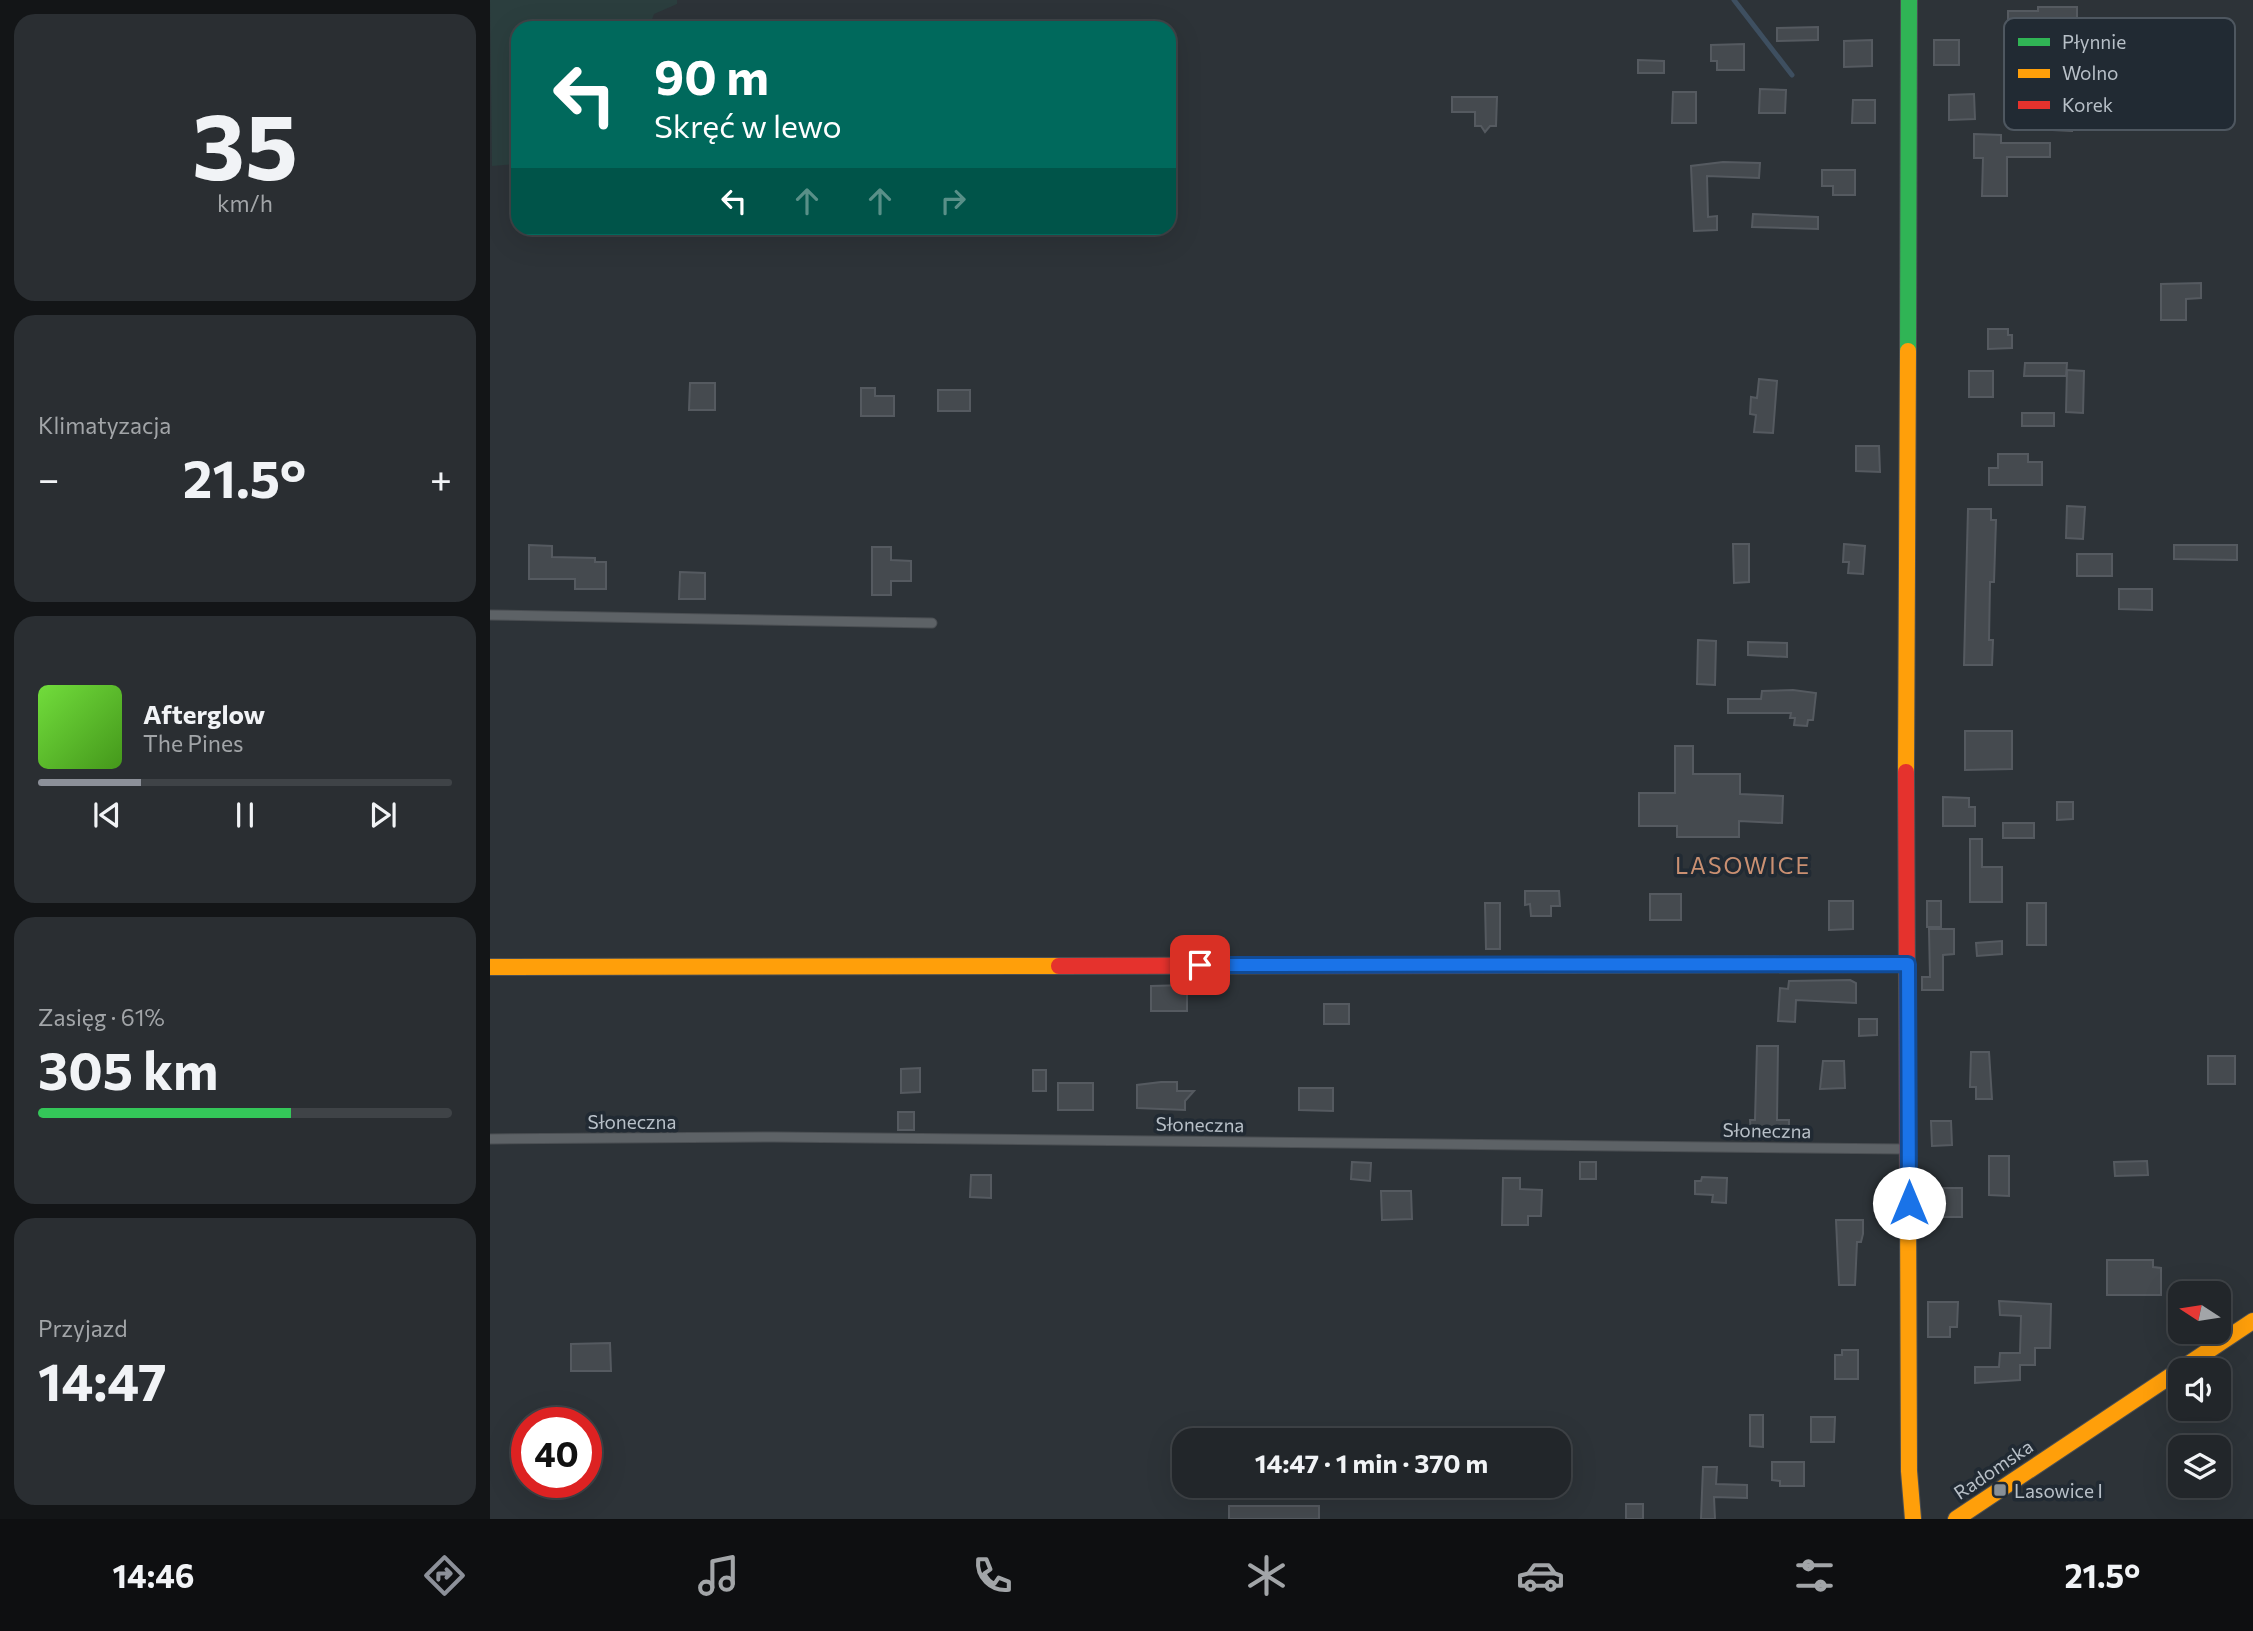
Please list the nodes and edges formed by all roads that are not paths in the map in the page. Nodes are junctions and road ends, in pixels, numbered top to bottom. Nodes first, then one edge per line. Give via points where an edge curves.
1 (1909, 0) edge
2 (490, 615) edge
3 (932, 623) dead end
4 (1908, 964) junction
5 (490, 967) edge
6 (490, 1139) edge
7 (1909, 1149) junction
8 (2253, 1321) edge
9 (1913, 1519) edge
10 (1956, 1519) edge

1 - 4 street
2 - 3 lane
4 - 5 street
4 - 7 street
6 - 7 lane, Słoneczna via 774,1137
7 - 9 street
8 - 10 street, Radomska

